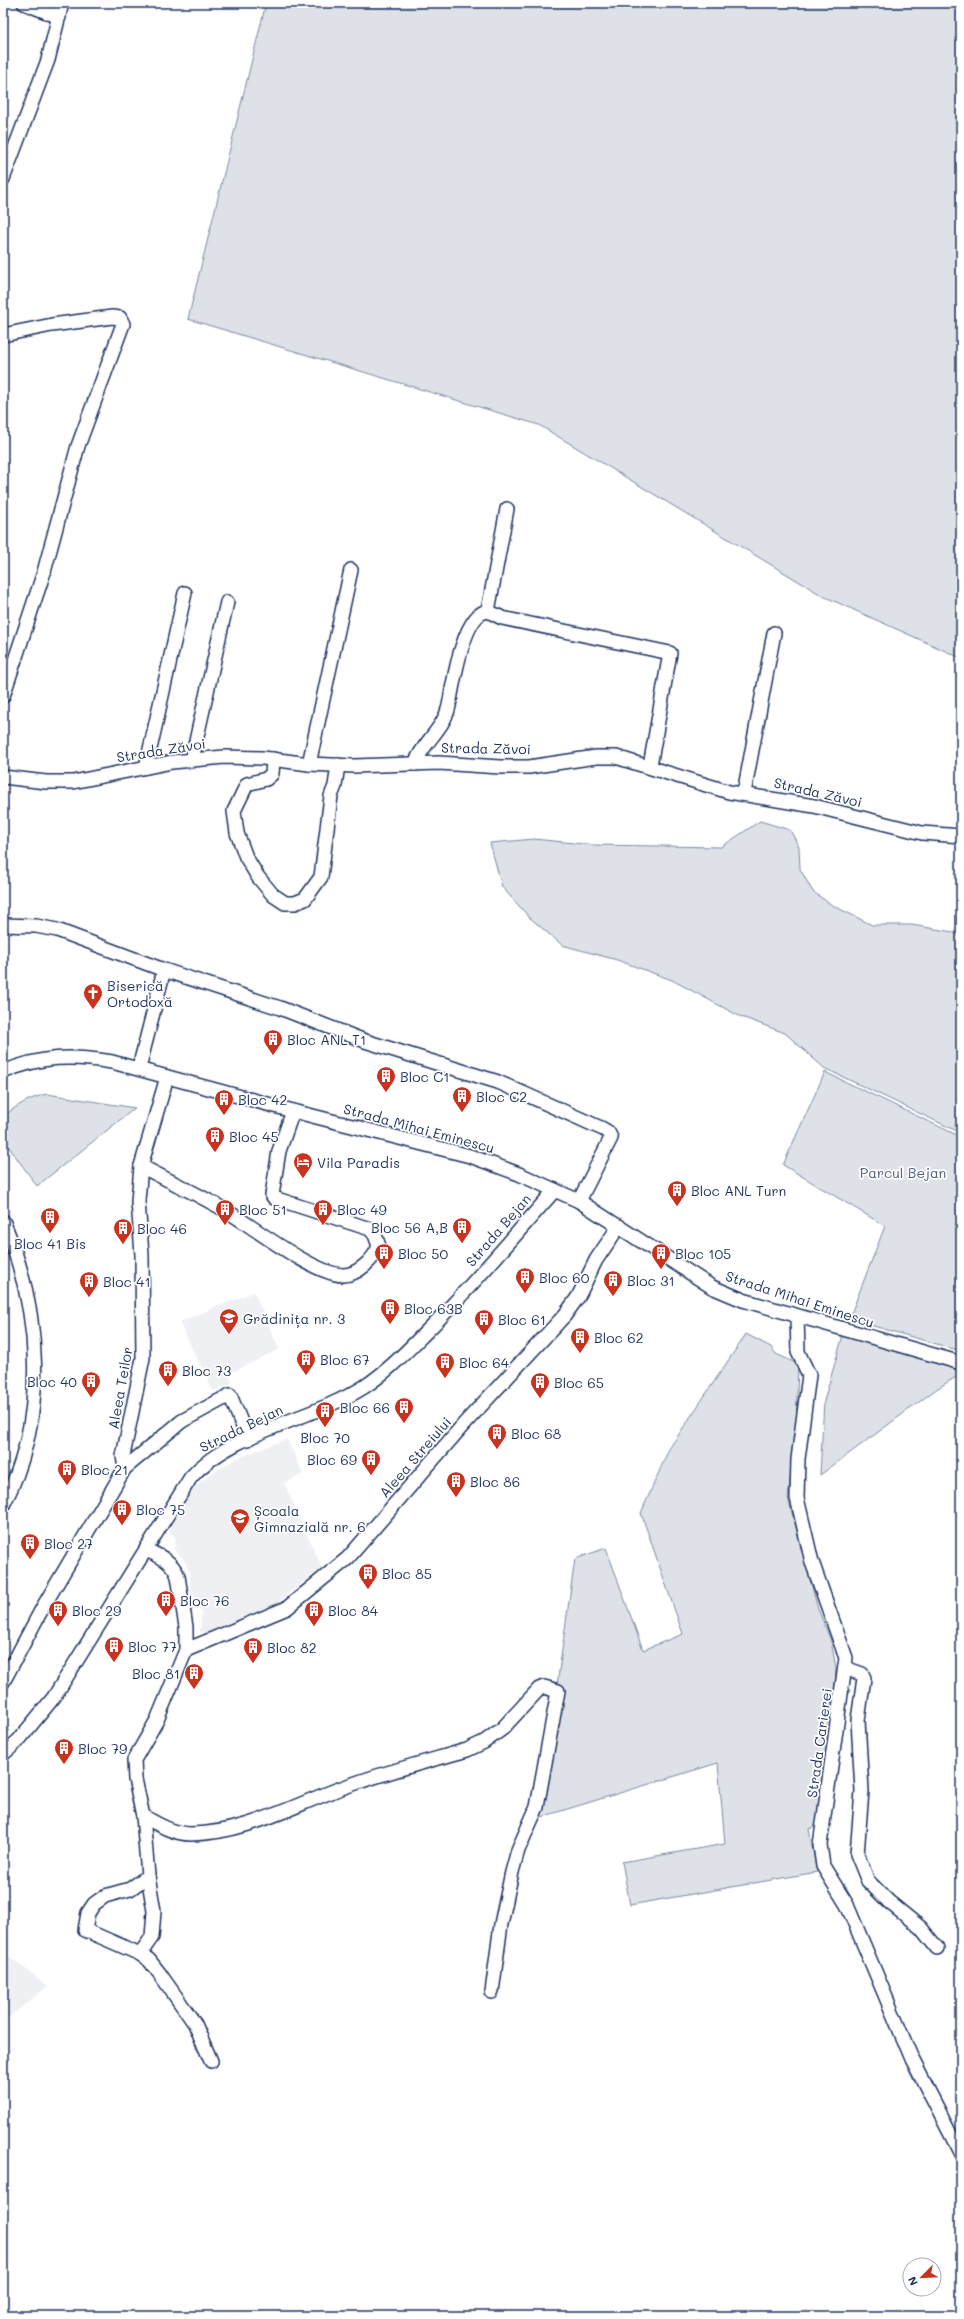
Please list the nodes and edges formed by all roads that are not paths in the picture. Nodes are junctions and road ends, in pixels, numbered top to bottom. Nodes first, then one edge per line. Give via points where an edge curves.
1 (24, 3) edge
2 (62, 3) edge
3 (60, 17) junction
4 (7, 156) edge
5 (3, 179) edge
6 (3, 335) edge
7 (507, 509) dead end
8 (351, 570) dead end
9 (185, 593) dead end
10 (227, 602) dead end
11 (488, 611) junction
12 (774, 633) dead end
13 (3, 696) edge
14 (192, 759) junction
15 (273, 759) junction
16 (309, 764) junction
17 (415, 764) junction
18 (338, 765) junction
19 (650, 766) junction
20 (146, 767) junction
21 (3, 777) edge
22 (744, 793) junction
23 (961, 836) edge
24 (3, 925) edge
25 (164, 970) junction
26 (139, 1068) junction
27 (3, 1072) edge
28 (167, 1077) junction
29 (293, 1111) junction
30 (141, 1166) junction
31 (555, 1190) junction
32 (579, 1201) junction
33 (3, 1221) edge
34 (619, 1226) junction
35 (797, 1316) junction
36 (961, 1363) edge
37 (248, 1439) junction
38 (125, 1468) junction
39 (9, 1478) edge
40 (3, 1505) edge
41 (146, 1550) junction
42 (186, 1650) junction
43 (845, 1668) junction
44 (3, 1682) edge
45 (3, 1754) edge
46 (143, 1816) junction
47 (148, 1876) junction
48 (937, 1948) dead end
49 (140, 1954) junction
50 (492, 1992) dead end
51 (211, 2061) dead end
52 (961, 2154) edge

1 - 3 street
2 - 3 street
3 - 4 street via 48,60
4 - 5 street
6 - 13 street via 52,324 112,318 120,318 123,324 78,446 44,572
7 - 11 street
8 - 16 street
9 - 20 street
10 - 14 street
11 - 17 street via 479,614 463,639 448,708 440,726
11 - 19 street via 502,618 670,652
12 - 22 street
14 - 15 street, Strada Zăvoi
14 - 20 street, Strada Zăvoi
15 - 16 street, Strada Zăvoi
15 - 18 street via 271,776 247,784 233,818 241,845 258,877 276,899 290,904 305,899 321,877 331,796
16 - 18 street, Strada Zăvoi
17 - 18 street, Strada Zăvoi
17 - 19 street, Strada Zăvoi via 529,766 596,757 616,757
19 - 22 street, Strada Zăvoi via 706,785
20 - 21 street, Strada Zăvoi via 73,782
22 - 23 street, Strada Zăvoi via 814,806 922,833
24 - 25 street via 57,930
25 - 26 street
25 - 32 street via 280,1008 365,1041 498,1082 603,1128 611,1138
26 - 27 street, Strada Mihai Eminescu via 97,1060 53,1058 34,1060
26 - 28 street, Strada Mihai Eminescu
28 - 29 street, Strada Mihai Eminescu
28 - 30 street, Aleea Teilor
29 - 30 street via 279,1151 272,1195 274,1198 370,1229 379,1246 376,1253 352,1274 334,1273 311,1264 229,1213
29 - 31 street, Strada Mihai Eminescu via 470,1156
30 - 38 street, Aleea Teilor via 138,1201 142,1255 143,1358 123,1456
31 - 32 street, Strada Mihai Eminescu
31 - 37 street, Strada Bejan via 439,1319 378,1377 345,1397
32 - 34 street, Strada Mihai Eminescu
33 - 39 street via 20,1268 34,1352 29,1430
34 - 35 street, Strada Mihai Eminescu via 712,1287 743,1300
34 - 42 street, Aleea Streiului via 596,1260 578,1297 565,1315 429,1463 348,1558 287,1608
35 - 36 street, Strada Mihai Eminescu
35 - 43 street, Strada Carierei via 798,1352 809,1375 798,1459 797,1498 812,1562 843,1647
37 - 38 street via 230,1395 182,1421
37 - 41 street, Strada Bejan via 202,1465 191,1477
38 - 44 street via 43,1607
39 - 40 street
41 - 42 street via 168,1561 175,1568 186,1627
41 - 45 street, Strada Bejan via 54,1697 18,1741
42 - 46 street via 157,1720 134,1760 135,1779
43 - 48 street via 862,1674 864,1678 858,1720 862,1791 857,1854 868,1881 921,1928
43 - 52 street, Strada Carierei via 820,1845 823,1866 847,1904 912,2059
46 - 47 street
46 - 50 street via 168,1829 189,1834 255,1824 352,1784 467,1750 502,1729 539,1689 544,1687 558,1691 537,1807 518,1850 512,1872 501,1924
47 - 49 street via 154,1927 152,1937
47 - 49 street via 130,1890 105,1896 94,1904 88,1913 85,1930
49 - 51 street via 149,1960 160,1974 195,2024

